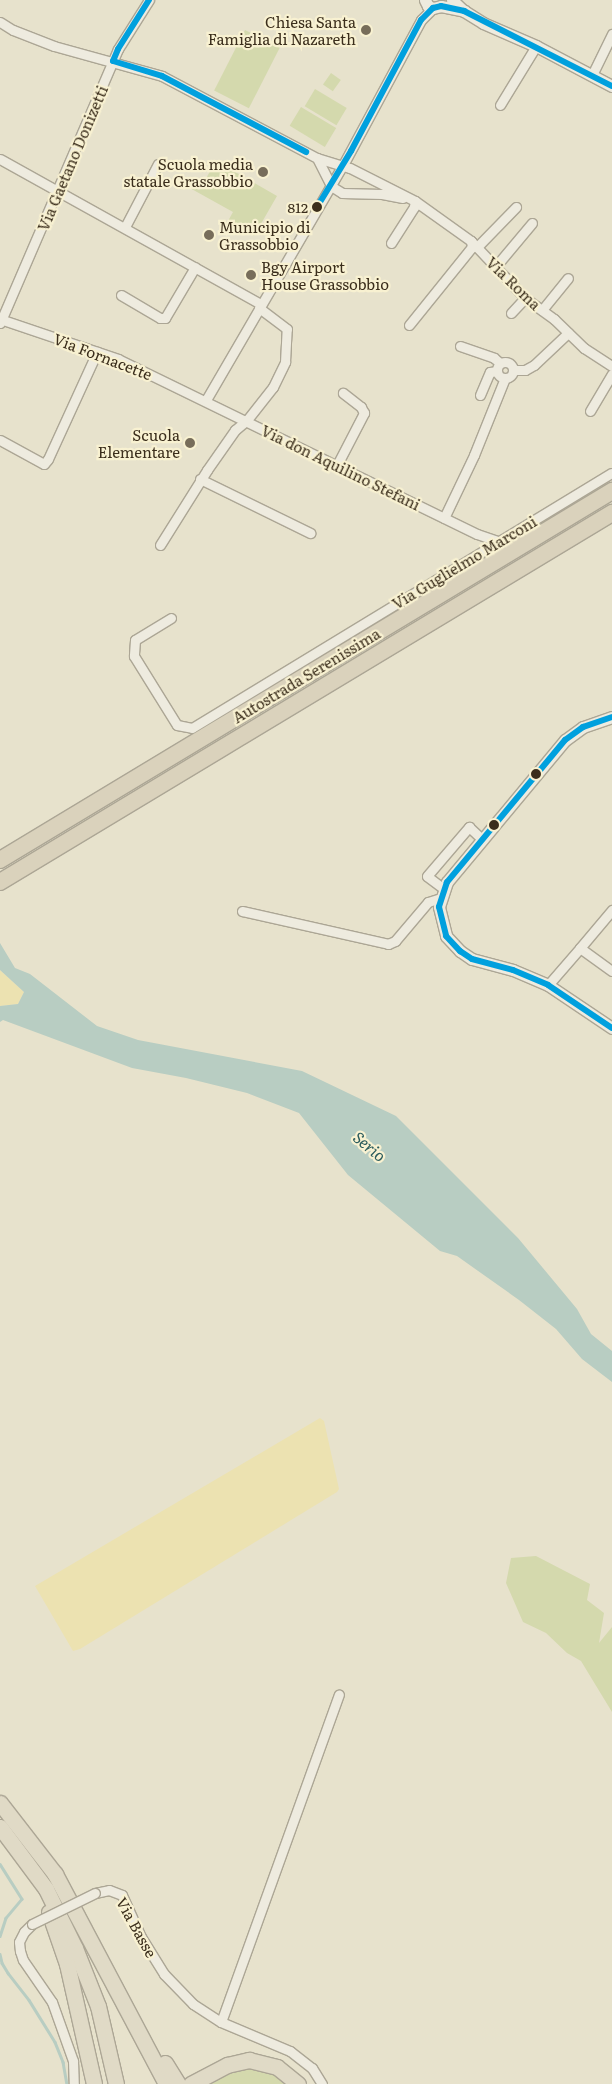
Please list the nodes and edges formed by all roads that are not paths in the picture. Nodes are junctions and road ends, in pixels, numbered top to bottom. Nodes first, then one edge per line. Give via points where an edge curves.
1 (149, 0) edge
2 (452, 0) edge
3 (436, 4) edge
4 (464, 11) junction
5 (0, 22) edge
6 (612, 34) edge
7 (536, 46) junction
8 (113, 61) junction
9 (592, 75) junction
10 (612, 86) edge
11 (500, 105) dead end
12 (317, 158) junction
13 (1, 163) edge
14 (158, 164) dead end
15 (343, 165) junction
16 (331, 186) junction
17 (58, 190) junction
18 (415, 201) junction
19 (516, 207) dead end
20 (532, 223) dead end
21 (125, 227) junction
22 (391, 243) dead end
23 (474, 244) junction
24 (496, 266) junction
25 (195, 267) junction
26 (568, 278) dead end
27 (121, 295) dead end
28 (526, 298) junction
29 (260, 306) junction
30 (542, 310) junction
31 (511, 313) dead end
32 (1, 320) edge
33 (409, 325) dead end
34 (568, 333) junction
35 (460, 346) dead end
36 (97, 352) junction
37 (610, 361) edge
38 (498, 367) junction
39 (514, 370) junction
40 (612, 374) edge
41 (505, 378) junction
42 (343, 393) dead end
43 (480, 395) dead end
44 (206, 400) junction
45 (590, 411) dead end
46 (247, 420) junction
47 (0, 440) edge
48 (337, 465) junction
49 (612, 473) edge
50 (200, 479) junction
51 (612, 491) edge
52 (612, 513) edge
53 (444, 518) junction
54 (310, 533) dead end
55 (477, 534) junction
56 (497, 541) junction
57 (160, 545) dead end
58 (487, 547) junction
59 (171, 618) dead end
60 (612, 717) edge
61 (483, 840) junction
62 (0, 860) edge
63 (0, 882) edge
64 (443, 893) junction
65 (612, 910) edge
66 (242, 911) dead end
67 (580, 948) junction
68 (612, 971) edge
69 (548, 985) junction
70 (612, 1028) edge
71 (339, 1695) dead end
72 (0, 1803) edge
73 (0, 1827) edge
74 (46, 1889) junction
75 (92, 1942) junction
76 (221, 2022) junction
77 (74, 2084) edge
78 (94, 2084) edge
79 (116, 2084) edge
80 (166, 2084) edge
81 (178, 2084) edge
82 (192, 2084) edge
83 (298, 2084) edge
84 (322, 2084) edge

1 - 8 street, Via Gaetano Donizetti
2 - 4 street
3 - 4 street
3 - 15 street via 421,20
4 - 7 street
5 - 8 street, Via Roma via 54,46
6 - 9 street
7 - 9 street
7 - 11 street
8 - 12 street, Via Roma via 162,76
8 - 17 street, Via Gaetano Donizetti
9 - 10 street
12 - 15 street, Via Roma
12 - 16 street
13 - 17 street
14 - 21 street
15 - 16 street
15 - 18 street, Via Roma
16 - 18 street, Via Roma via 342,193 382,194
16 - 29 street
17 - 21 street
17 - 32 street, Via Gaetano Donizetti
18 - 22 street
18 - 23 street, Via Roma
19 - 23 street
20 - 24 street
21 - 25 street
23 - 24 street, Via Roma
23 - 33 street
24 - 28 street, Via Roma
25 - 27 street via 165,318
25 - 29 street
26 - 30 street
28 - 30 street, Via Roma
28 - 31 street
29 - 44 street
29 - 46 street via 287,329 287,347 285,362 273,386
30 - 34 street, Via Roma
32 - 36 street, Via Fornacette
34 - 37 street, Via Roma via 584,348
34 - 39 street via 534,365 525,370
35 - 38 street via 494,358
36 - 44 street, Via Fornacette via 118,358
36 - 47 street via 44,464
38 - 39 street via 505,361
38 - 41 street via 500,376
38 - 43 street via 490,372
39 - 41 street
40 - 45 street
41 - 53 street
42 - 48 street via 364,413
44 - 46 street, Via don Aquilino Stefani
46 - 48 street, Via don Aquilino Stefani
46 - 50 street via 235,430
48 - 53 street, Via don Aquilino Stefani
49 - 56 street, Via Guglielmo Marconi
50 - 54 street
50 - 57 street
51 - 62 highway, Autostrada Serenissima
52 - 63 highway, Autostrada Serenissima
53 - 55 street, Via don Aquilino Stefani
55 - 56 street, Via don Aquilino Stefani
55 - 58 street, Via don Aquilino Stefani
56 - 58 street, Via Guglielmo Marconi
58 - 59 street, Via Guglielmo Marconi via 192,728 177,725 134,656 135,640
60 - 61 street via 583,727 565,740
61 - 64 street via 455,872
61 - 64 street via 469,827 427,876
64 - 66 street via 428,902 395,941 388,944
64 - 69 street via 439,907 443,930 453,946 472,959 513,970
65 - 67 street
67 - 68 street
67 - 69 street
69 - 70 street
71 - 76 street
72 - 75 highway via 55,1874
73 - 74 highway
74 - 78 highway via 45,1903 66,1964
74 - 79 highway via 87,1976 107,2038
75 - 80 highway
75 - 81 highway via 126,1993
76 - 77 street, Via Basse, bridge via 193,2004 164,1974 141,1937 122,1895 109,1890 95,1893 32,1924 19,1942 23,1960 56,2010 73,2061
76 - 84 street, Via Basse via 290,2051 312,2068
82 - 83 highway via 238,2061 263,2062 277,2067

